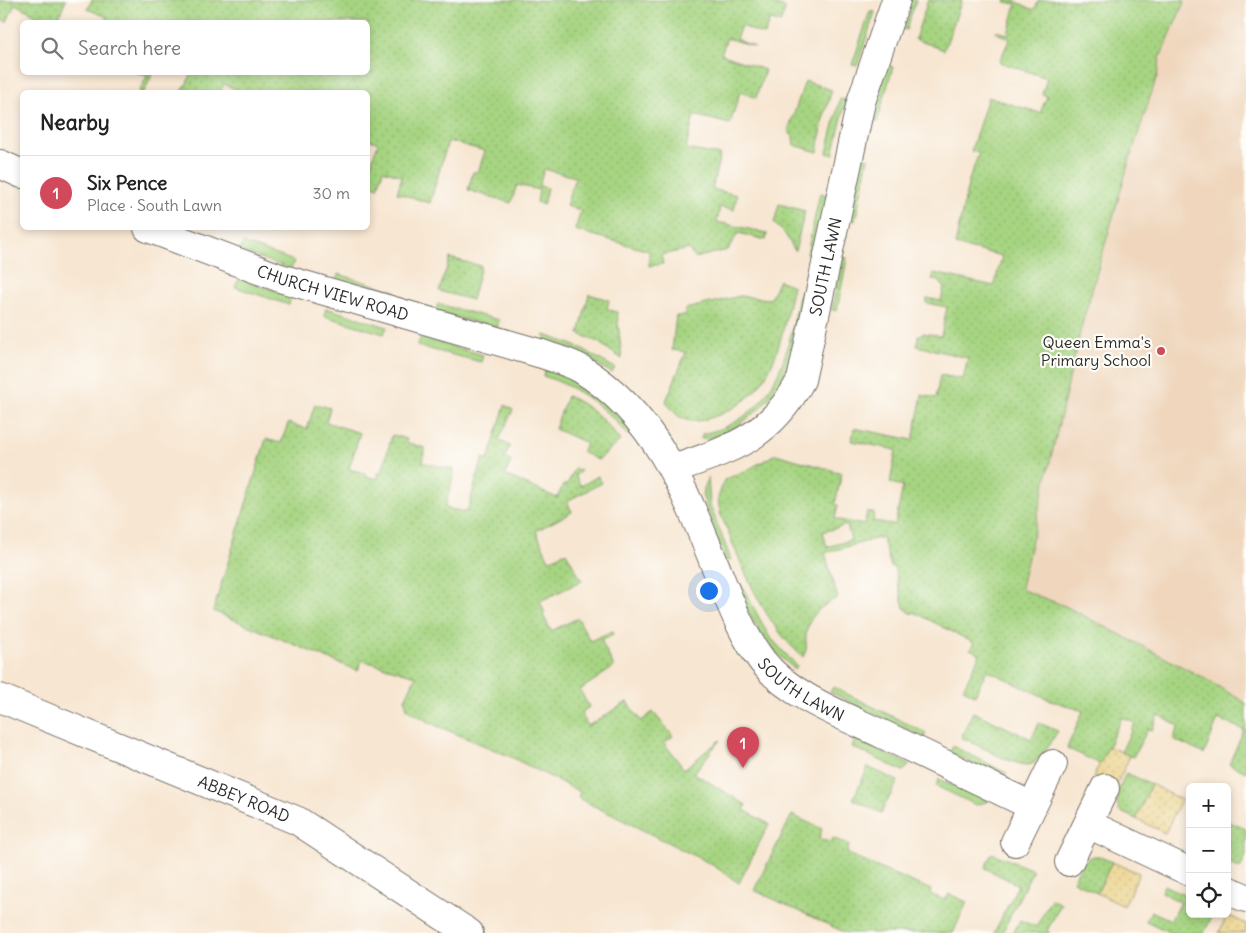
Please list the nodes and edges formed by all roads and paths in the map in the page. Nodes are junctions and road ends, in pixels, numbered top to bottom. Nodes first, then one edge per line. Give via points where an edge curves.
1 (896, 0) edge
2 (0, 164) edge
3 (20, 173) edge
4 (153, 230) edge
5 (522, 349) joint
6 (674, 469) junction
7 (0, 698) edge
8 (1053, 764) dead end
9 (1105, 788) dead end
10 (1032, 806) junction
11 (1088, 824) junction
12 (1015, 842) dead end
13 (1069, 862) dead end
14 (1186, 870) edge
15 (1231, 892) edge
16 (1246, 898) edge
17 (469, 933) edge

1 - 6 street, SOUTH LAWN via 858,114 800,380 781,412 762,429 726,451
2 - 3 street
4 - 5 street, CHURCH VIEW ROAD via 280,278
5 - 6 street, SOUTH LAWN via 569,363 602,383 644,423
6 - 10 street, SOUTH LAWN via 733,609 764,663 818,703
7 - 17 street, ABBEY ROAD via 298,821
8 - 10 street
9 - 11 street
10 - 12 street
11 - 13 street
11 - 14 street
15 - 16 street

